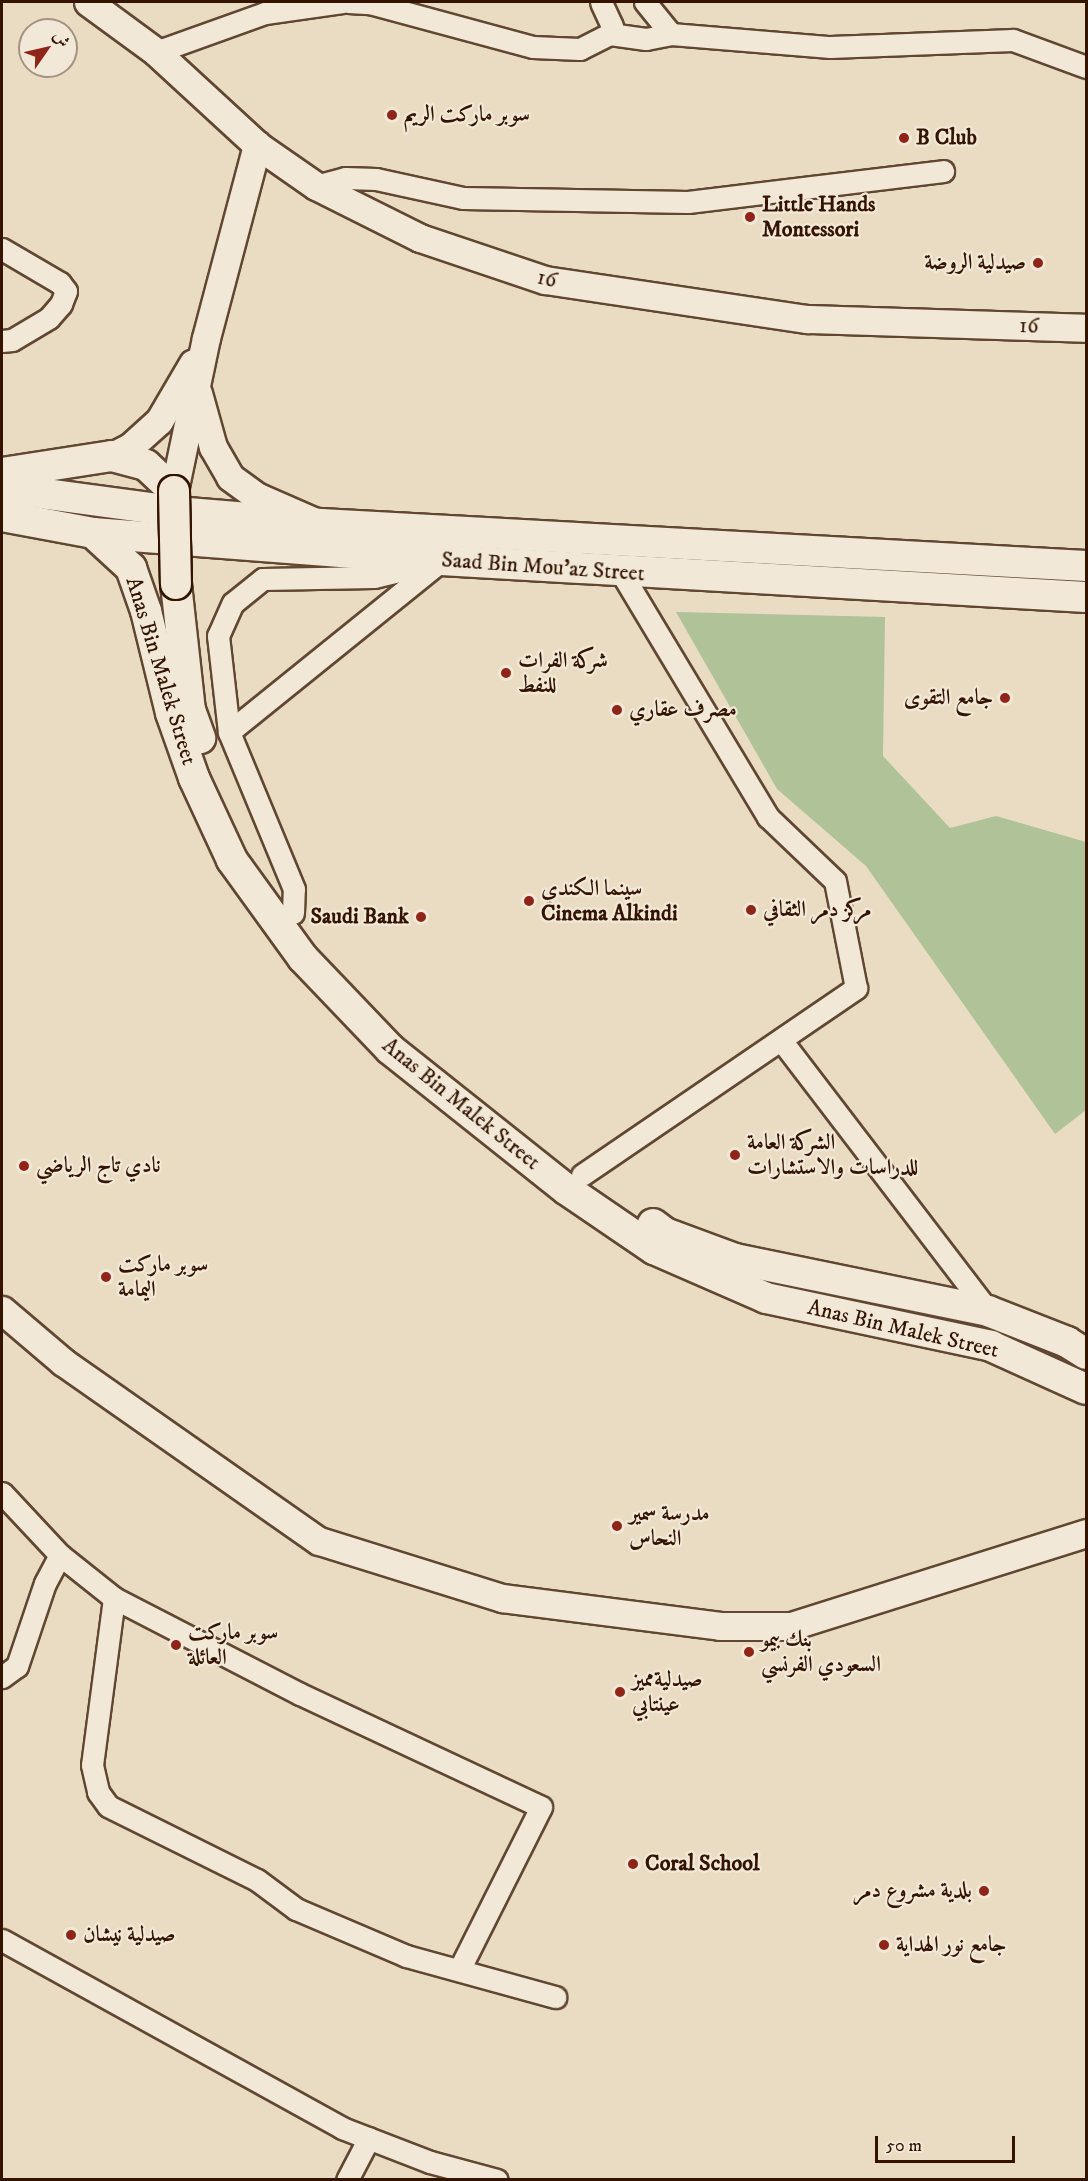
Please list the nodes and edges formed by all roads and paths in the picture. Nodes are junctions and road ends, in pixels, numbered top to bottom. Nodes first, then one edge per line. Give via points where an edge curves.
1 (88, 2) edge
2 (342, 2) edge
3 (348, 2) edge
4 (601, 2) edge
5 (645, 2) edge
6 (610, 34) junction
7 (671, 34) junction
8 (156, 52) junction
9 (1086, 68) edge
10 (257, 145) junction
11 (943, 171) dead end
12 (316, 186) junction
13 (2, 249) edge
14 (1086, 328) edge
15 (207, 338) junction
16 (2, 341) edge
17 (197, 390) junction
18 (112, 456) junction
19 (2, 473) edge
20 (2, 488) edge
21 (174, 491) junction
22 (2, 516) edge
23 (321, 524) junction
24 (93, 533) junction
25 (441, 560) junction
26 (1086, 566) edge
27 (621, 572) junction
28 (1086, 597) edge
29 (229, 732) junction
30 (294, 913) junction
31 (782, 1040) junction
32 (582, 1176) junction
33 (2, 1310) edge
34 (988, 1311) junction
35 (1086, 1354) edge
36 (1086, 1389) edge
37 (2, 1493) edge
38 (1086, 1519) edge
39 (1086, 1533) edge
40 (1050, 1542) junction
41 (60, 1555) junction
42 (114, 1598) junction
43 (2, 1677) edge
44 (2, 1940) edge
45 (460, 1968) junction
46 (555, 1996) dead end
47 (369, 2138) junction
48 (347, 2180) edge
49 (497, 2180) edge

1 - 8 street, 16
2 - 8 street via 265,13
3 - 6 street via 370,3 533,47 580,50
4 - 6 street via 612,26
5 - 7 street
6 - 7 street via 646,39
7 - 9 street via 830,47 1013,40
8 - 10 street, 16
10 - 12 street, 16
10 - 15 street
11 - 12 street via 688,202 463,198 376,179 345,178
12 - 14 street, 16 via 420,238 545,280 807,319
13 - 16 street via 60,283 66,291 62,304 49,318 12,340
15 - 17 street
15 - 18 street via 169,408 146,435
17 - 21 street
17 - 23 street via 213,447 230,477 258,497
18 - 19 main road
18 - 21 main road via 146,465
20 - 23 main road, Saad Bin Mou'az Street via 188,513
21 - 30 main road, Anas Bin Malek Street, bridge via 176,584 190,710 248,852
22 - 24 main road, Saad Bin Mou'az Street
23 - 26 main road, Saad Bin Mou'az Street
24 - 25 main road, Saad Bin Mou'az Street
24 - 36 main road, Anas Bin Malek Street via 131,568 146,611 171,713 194,778 232,860 303,958 390,1049 566,1189 654,1249 766,1298 991,1346
25 - 27 main road, Saad Bin Mou'az Street
25 - 29 street
25 - 29 street via 374,577 263,579 233,603 218,636
27 - 28 main road, Saad Bin Mou'az Street
27 - 31 street via 768,817 835,881 856,988
29 - 30 street via 294,889
30 - 32 main road, Anas Bin Malek Street via 316,947 404,1034
31 - 32 street
31 - 34 street
32 - 34 main road, Anas Bin Malek Street via 665,1233 735,1258
33 - 40 street via 63,1362 319,1541 502,1598 720,1626 791,1626
34 - 35 main road, Anas Bin Malek Street via 1067,1342
37 - 41 street
38 - 40 street
39 - 40 street
41 - 42 street
41 - 43 street via 45,1584 17,1666
42 - 45 street via 92,1765 98,1792 108,1806 257,1880 296,1909 406,1956
42 - 45 street via 300,1694 541,1807
44 - 47 street via 291,2102
45 - 46 street
47 - 48 street
47 - 49 street via 430,2162

